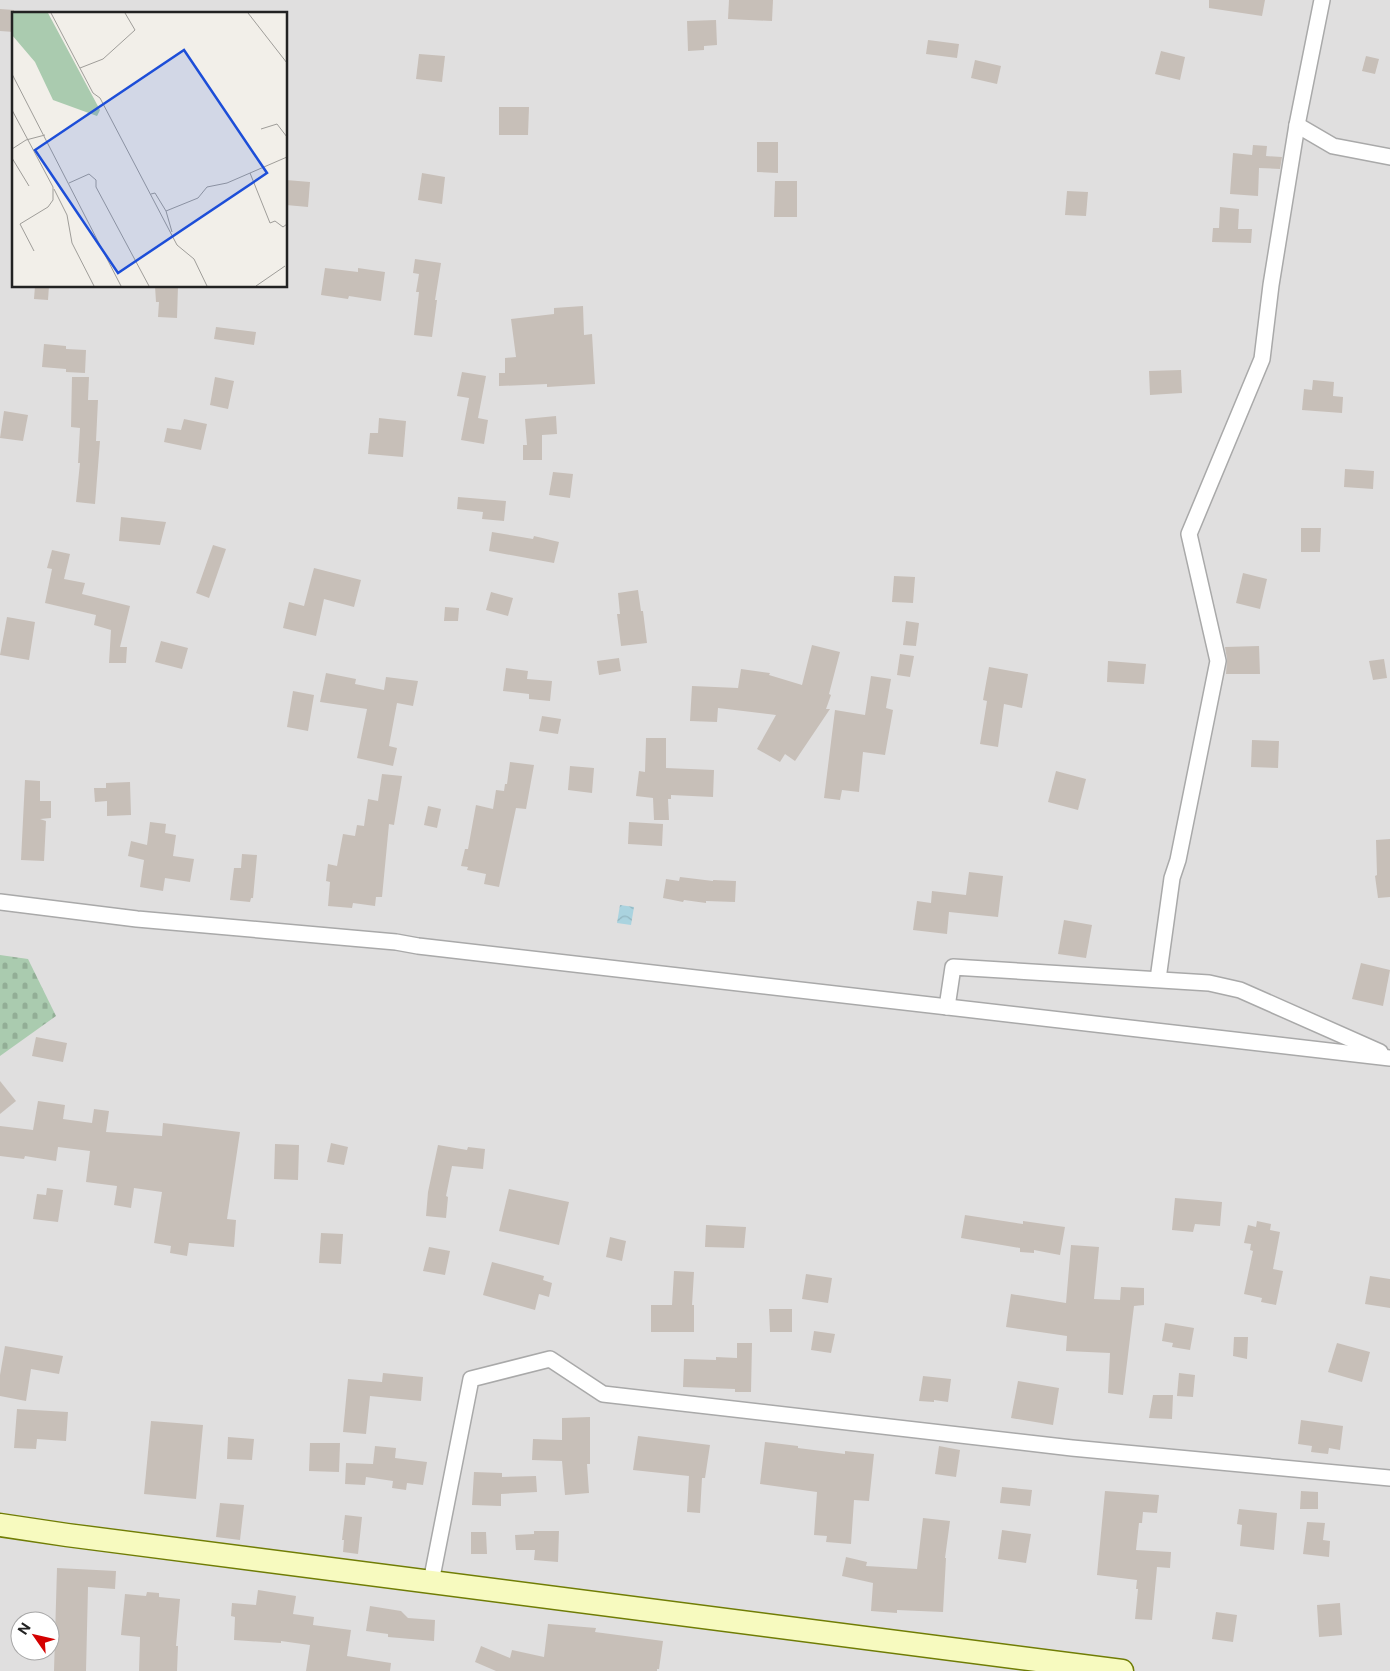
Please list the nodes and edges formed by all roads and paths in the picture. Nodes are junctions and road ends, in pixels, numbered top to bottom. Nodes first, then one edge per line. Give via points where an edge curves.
1 (1322, 0) edge
2 (1297, 124) junction
3 (1390, 157) edge
4 (0, 902) edge
5 (1158, 979) junction
6 (947, 1007) junction
7 (1390, 1057) edge
8 (1390, 1478) edge
9 (0, 1525) edge
10 (431, 1582) junction
11 (1122, 1671) edge

1 - 2 street
2 - 3 street via 1334,146
2 - 5 street via 1262,359 1188,534 1218,661 1172,878
4 - 6 street via 137,919 396,942
5 - 6 street via 953,968
5 - 7 street via 1209,983 1240,990
6 - 7 street
8 - 10 street via 1072,1448 603,1394 550,1359 471,1379
9 - 10 street
10 - 11 street

